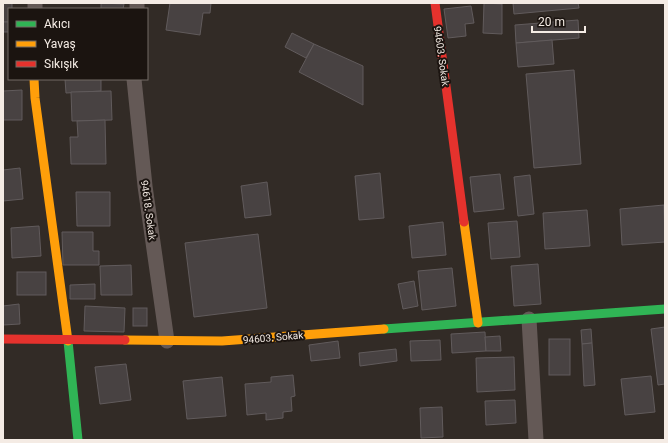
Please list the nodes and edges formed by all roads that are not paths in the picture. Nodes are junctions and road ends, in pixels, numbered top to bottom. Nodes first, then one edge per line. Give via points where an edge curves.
1 (435, 3) edge
2 (34, 80) edge
3 (134, 80) edge
4 (665, 308) edge
5 (529, 319) junction
6 (478, 323) junction
7 (3, 339) edge
8 (68, 340) junction
9 (167, 341) junction
10 (78, 440) edge
11 (536, 440) edge

1 - 6 street, 94603. Sokak
2 - 8 street
3 - 9 street, 94618. Sokak via 145,186
4 - 5 street, 94603. Sokak
5 - 6 street, 94603. Sokak
5 - 11 street
6 - 9 street, 94603. Sokak via 222,341
7 - 8 street, 94603. Sokak
8 - 9 street, 94603. Sokak
8 - 10 street

